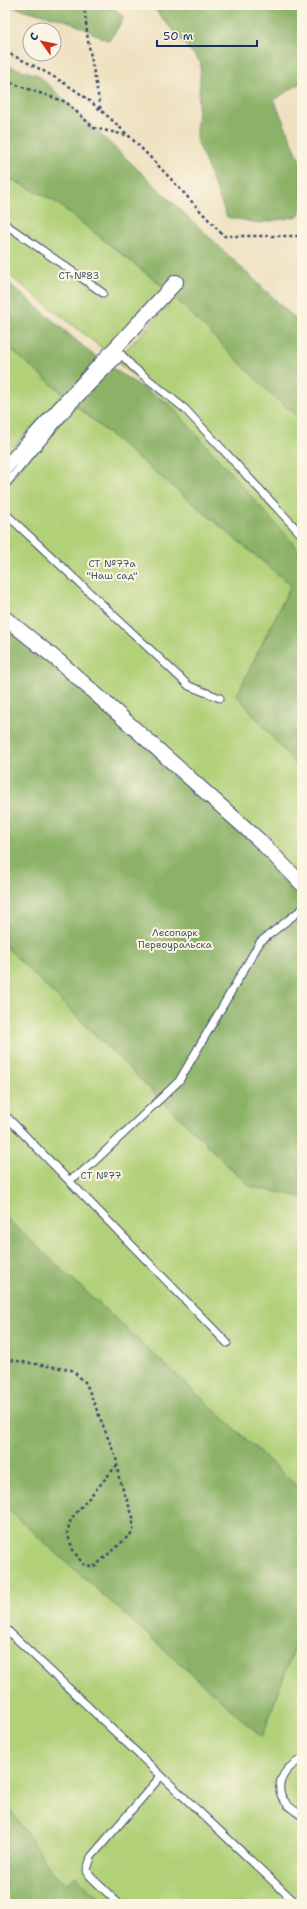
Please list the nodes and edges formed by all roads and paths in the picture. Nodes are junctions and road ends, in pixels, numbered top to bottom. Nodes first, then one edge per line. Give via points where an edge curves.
1 (84, 5) edge
2 (5, 52) edge
3 (5, 81) edge
4 (101, 112) junction
5 (128, 135) junction
6 (5, 224) edge
7 (302, 236) edge
8 (176, 282) dead end
9 (103, 292) dead end
10 (5, 468) edge
11 (5, 485) edge
12 (5, 513) edge
13 (302, 535) edge
14 (5, 618) edge
15 (220, 698) dead end
16 (302, 884) edge
17 (302, 909) edge
18 (5, 1115) edge
19 (69, 1180) junction
20 (227, 1343) dead end
21 (5, 1359) edge
22 (118, 1465) junction
23 (5, 1628) edge
24 (302, 1759) edge
25 (161, 1776) junction
26 (302, 1816) edge
27 (119, 1904) edge
28 (297, 1904) edge

1 - 4 path
2 - 4 path via 56,78
3 - 5 path via 66,102 94,128
4 - 5 path
5 - 7 path via 224,236
6 - 9 lane
8 - 10 street
11 - 13 lane via 72,406 122,354 133,367 185,409
12 - 15 lane via 189,686
14 - 16 street via 60,662 259,840
17 - 19 lane via 260,942 179,1081 96,1160
18 - 19 lane
19 - 20 lane
21 - 22 path via 72,1370 86,1383
22 - 22 path via 119,1478 133,1517 133,1532 94,1567 83,1564 73,1550 67,1533 71,1519
23 - 25 lane
24 - 26 lane via 287,1770 279,1787 288,1806
25 - 27 lane via 91,1857 87,1870 90,1876
25 - 28 lane

